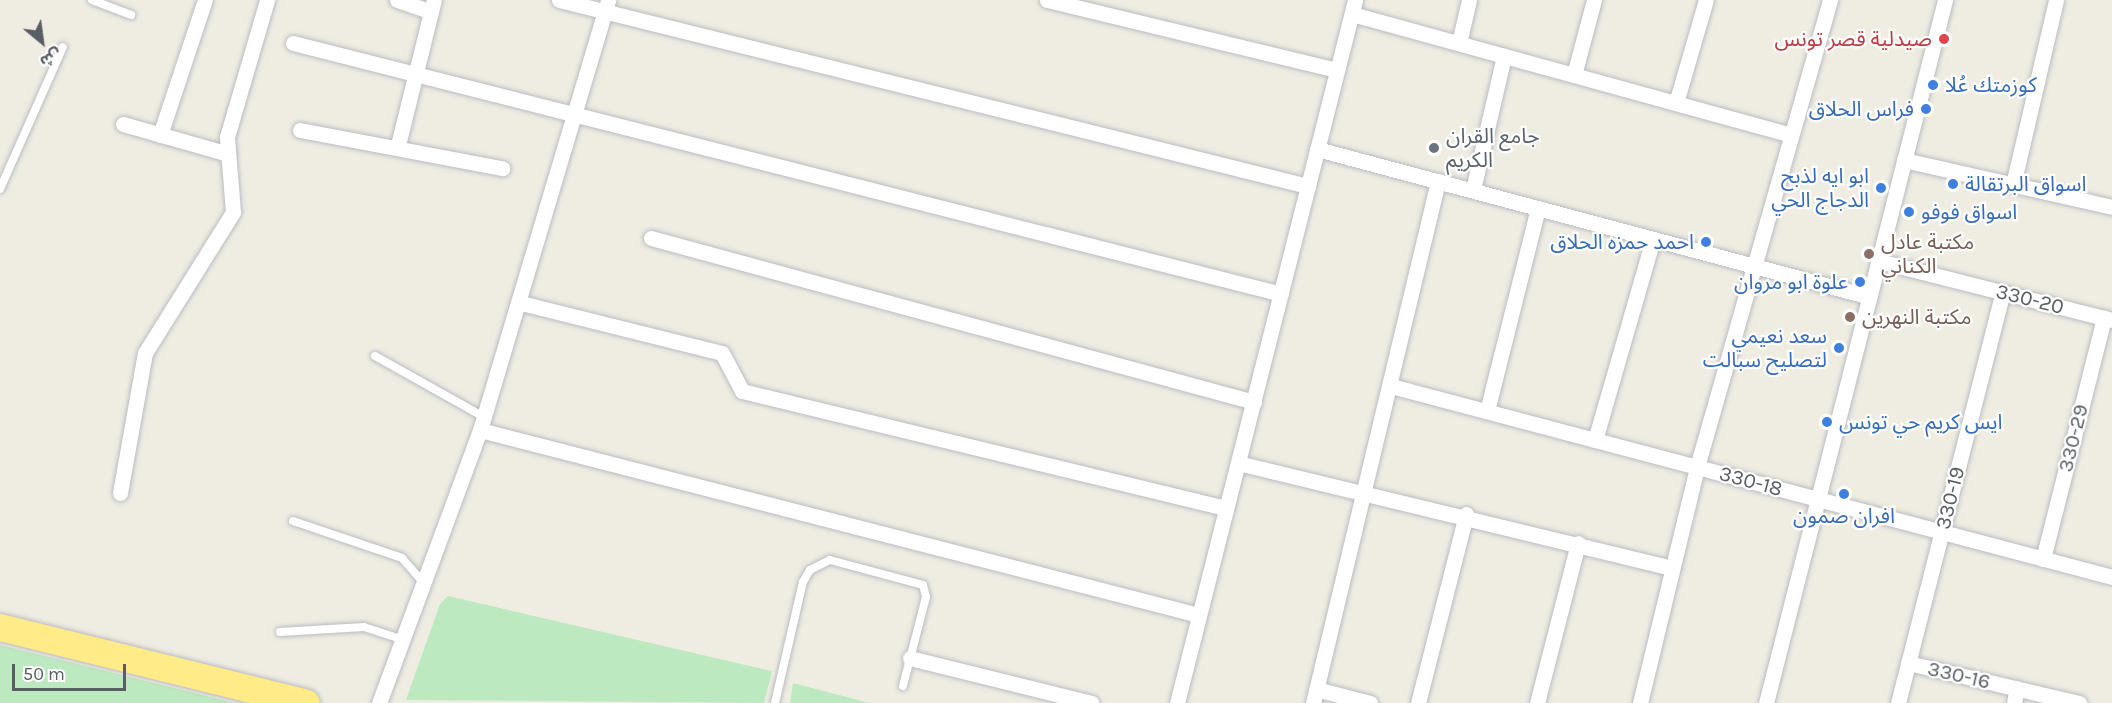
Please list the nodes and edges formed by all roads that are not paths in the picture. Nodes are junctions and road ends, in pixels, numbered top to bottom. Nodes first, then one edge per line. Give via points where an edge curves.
1 (92, 0) edge
2 (205, 0) edge
3 (267, 0) edge
4 (397, 0) edge
5 (559, 0) edge
6 (1047, 0) edge
7 (1470, 0) edge
8 (1594, 0) edge
9 (1706, 0) edge
10 (1830, 0) edge
11 (1945, 0) edge
12 (2056, 0) edge
13 (433, 6) edge
14 (606, 6) edge
15 (1353, 7) edge
16 (131, 15) dead end
17 (293, 43) dead end
18 (1459, 44) junction
19 (63, 47) dead end
20 (1504, 56) junction
21 (1337, 70) junction
22 (416, 74) junction
23 (1574, 75) junction
24 (1676, 103) junction
25 (578, 115) junction
26 (123, 124) dead end
27 (300, 130) dead end
28 (160, 135) junction
29 (1791, 135) junction
30 (398, 145) junction
31 (1317, 149) junction
32 (225, 153) junction
33 (1905, 160) junction
34 (502, 168) dead end
35 (1438, 181) junction
36 (2013, 185) junction
37 (1308, 186) junction
38 (0, 189) edge
39 (1473, 190) junction
40 (2112, 207) edge
41 (1538, 208) junction
42 (651, 238) dead end
43 (1653, 239) junction
44 (1879, 261) junction
45 (1754, 266) junction
46 (2003, 292) junction
47 (1281, 294) junction
48 (1870, 297) junction
49 (521, 303) junction
50 (2108, 319) edge
51 (375, 356) dead end
52 (1391, 386) junction
53 (1254, 402) junction
54 (1487, 411) junction
55 (482, 423) junction
56 (1595, 440) junction
57 (1238, 463) junction
58 (1697, 467) junction
59 (1363, 491) junction
60 (120, 494) dead end
61 (1818, 499) junction
62 (1226, 508) junction
63 (1466, 514) junction
64 (292, 521) dead end
65 (1941, 532) junction
66 (1578, 543) junction
67 (2043, 559) junction
68 (1672, 567) junction
69 (2112, 577) edge
70 (425, 584) junction
71 (1199, 615) junction
72 (0, 627) edge
73 (280, 632) dead end
74 (404, 640) junction
75 (910, 658) junction
76 (1908, 663) junction
77 (903, 686) dead end
78 (1315, 696) edge
79 (2015, 696) edge
80 (306, 703) edge
81 (379, 703) edge
82 (775, 703) edge
83 (1092, 703) edge
84 (1177, 703) edge
85 (1370, 703) edge
86 (1418, 703) edge
87 (1537, 703) edge
88 (1640, 703) edge
89 (1766, 703) edge
90 (1898, 703) edge
91 (2079, 703) edge

1 - 16 lane
2 - 28 street
3 - 32 street
4 - 13 street
5 - 14 street
6 - 21 street
7 - 18 street
8 - 23 street
9 - 24 street
10 - 29 street
11 - 33 street
12 - 36 street
13 - 22 street
14 - 25 street
14 - 37 street
15 - 18 street
15 - 21 street
17 - 22 street
18 - 20 street
19 - 38 lane
20 - 23 street
20 - 39 street
21 - 31 street
22 - 25 street
22 - 30 street
23 - 24 street
24 - 29 street
25 - 47 street
25 - 49 street
26 - 28 street
27 - 30 street
28 - 32 street
29 - 45 street
30 - 34 street
31 - 35 street
31 - 37 street
32 - 60 street via 232,212 145,353
33 - 36 street
33 - 44 street
35 - 39 street
35 - 52 street
36 - 40 street
37 - 47 street
39 - 41 street
41 - 43 street
41 - 54 street
42 - 53 street
43 - 45 street
43 - 56 street
44 - 46 street, 330-20
44 - 48 street
45 - 48 street
45 - 58 street
46 - 50 street, 330-20
46 - 65 street, 330-19
47 - 53 street
48 - 61 street
49 - 55 street
49 - 62 street via 722,353 742,392
50 - 67 street, 330-29
51 - 55 lane
52 - 54 street, 330-18
52 - 59 street
53 - 57 street
54 - 56 street, 330-18
55 - 70 street
55 - 71 street
56 - 58 street, 330-18
57 - 59 street
57 - 62 street
58 - 61 street, 330-18
58 - 68 street
59 - 63 street
59 - 78 street
61 - 65 street, 330-18
61 - 89 street
62 - 71 street
63 - 66 street
63 - 86 street
64 - 70 lane via 402,558
65 - 67 street, 330-18
65 - 76 street, 330-19
66 - 68 street
66 - 87 street
67 - 69 street, 330-18
68 - 88 street
70 - 74 street
71 - 84 street
72 - 80 highway
73 - 74 lane via 364,627
74 - 81 street
75 - 77 lane
75 - 82 lane via 926,597 923,585 830,560 820,564 803,582
75 - 83 street
76 - 79 street, 330-16
76 - 90 street, 330-19
78 - 85 street
79 - 91 street, 330-16

